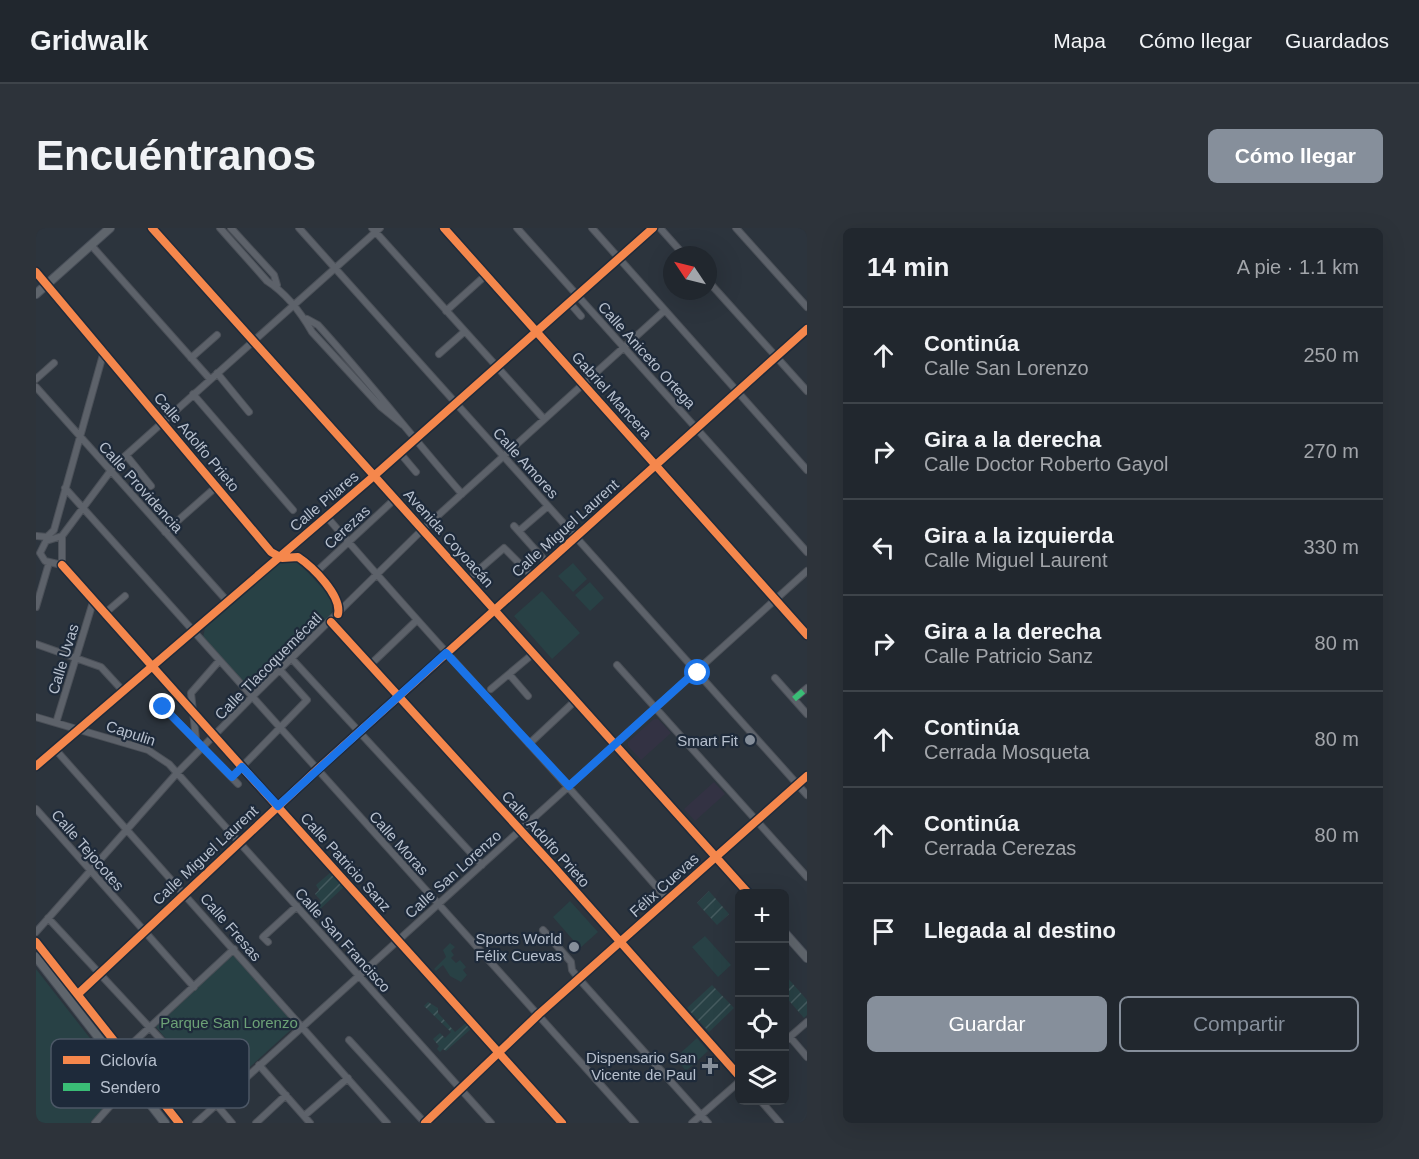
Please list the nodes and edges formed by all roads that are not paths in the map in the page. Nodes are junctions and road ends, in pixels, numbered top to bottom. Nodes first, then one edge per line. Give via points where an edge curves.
1 (110, 228) edge
2 (152, 228) edge
3 (220, 228) edge
4 (231, 228) edge
5 (299, 228) edge
6 (444, 228) edge
7 (517, 228) edge
8 (592, 228) edge
9 (653, 228) edge
10 (660, 228) edge
11 (736, 228) edge
12 (375, 229) edge
13 (91, 245) junction
14 (676, 246) edge
15 (619, 258) junction
16 (334, 268) junction
17 (36, 272) edge
18 (486, 275) junction
19 (47, 284) junction
20 (277, 285) junction
21 (717, 291) edge
22 (36, 294) edge
23 (578, 294) junction
24 (569, 302) junction
25 (294, 304) junction
26 (807, 307) edge
27 (446, 311) junction
28 (664, 311) junction
29 (581, 316) dead end
30 (307, 319) junction
31 (807, 329) edge
32 (537, 331) junction
33 (464, 332) junction
34 (217, 334) dead end
35 (330, 339) junction
36 (253, 340) junction
37 (323, 344) junction
38 (624, 347) junction
39 (104, 351) junction
40 (439, 354) dead end
41 (776, 356) junction
42 (191, 358) junction
43 (54, 363) dead end
44 (496, 367) junction
45 (217, 373) junction
46 (361, 373) junction
47 (355, 378) junction
48 (36, 379) edge
49 (210, 379) junction
50 (583, 384) junction
51 (37, 389) edge
52 (807, 391) edge
53 (737, 393) junction
54 (194, 394) junction
55 (386, 401) junction
56 (456, 402) junction
57 (381, 407) junction
58 (249, 412) dead end
59 (544, 419) junction
60 (162, 422) junction
61 (403, 425) junction
62 (697, 429) junction
63 (80, 437) junction
64 (415, 440) junction
65 (400, 453) junction
66 (126, 455) junction
67 (503, 457) junction
68 (656, 465) junction
69 (807, 470) edge
70 (110, 471) junction
71 (417, 472) dead end
72 (375, 475) junction
73 (151, 486) dead end
74 (216, 487) junction
75 (65, 488) junction
76 (462, 494) junction
77 (396, 498) junction
78 (548, 506) junction
79 (83, 508) junction
80 (293, 510) dead end
81 (327, 517) junction
82 (423, 529) junction
83 (165, 532) junction
84 (36, 536) edge
85 (62, 536) junction
86 (576, 537) junction
87 (348, 542) junction
88 (43, 543) junction
89 (807, 552) edge
90 (38, 553) edge
91 (279, 557) junction
92 (49, 563) junction
93 (547, 563) junction
94 (62, 565) junction
95 (807, 571) edge
96 (315, 573) junction
97 (377, 574) junction
98 (474, 574) dead end
99 (532, 576) junction
100 (125, 596) dead end
101 (776, 599) junction
102 (93, 602) junction
103 (228, 602) junction
104 (342, 605) junction
105 (36, 607) edge
106 (495, 609) junction
107 (104, 614) junction
108 (416, 621) junction
109 (331, 622) junction
110 (194, 632) junction
111 (807, 634) edge
112 (36, 644) edge
113 (446, 653) junction
114 (534, 653) junction
115 (76, 658) junction
116 (292, 659) junction
117 (219, 661) junction
118 (370, 665) junction
119 (617, 665) dead end
120 (151, 668) junction
121 (280, 670) junction
122 (696, 671) junction
123 (509, 674) junction
124 (775, 678) dead end
125 (807, 688) edge
126 (491, 689) dead end
127 (123, 691) junction
128 (399, 696) junction
129 (528, 696) dead end
130 (252, 697) junction
131 (794, 699) junction
132 (576, 700) junction
133 (163, 707) dead end
134 (657, 707) junction
135 (192, 710) junction
136 (807, 714) edge
137 (36, 717) edge
138 (56, 723) junction
139 (279, 727) junction
140 (78, 729) junction
141 (359, 732) junction
142 (216, 735) junction
143 (196, 740) junction
144 (529, 744) junction
145 (616, 744) junction
146 (203, 747) junction
147 (55, 749) junction
148 (36, 766) edge
149 (242, 767) junction
150 (318, 769) junction
151 (177, 773) junction
152 (807, 776) edge
153 (232, 777) junction
154 (238, 784) dead end
155 (797, 784) junction
156 (569, 786) junction
157 (807, 795) edge
158 (278, 806) junction
159 (36, 809) edge
160 (756, 821) junction
161 (128, 829) junction
162 (520, 830) junction
163 (239, 842) junction
164 (716, 857) junction
165 (482, 865) junction
166 (89, 870) junction
167 (807, 877) edge
168 (745, 889) edge
169 (184, 892) junction
170 (668, 900) junction
171 (438, 904) junction
172 (297, 906) junction
173 (48, 918) junction
174 (543, 930) dead end
175 (143, 931) junction
176 (36, 932) edge
177 (789, 938) edge
178 (399, 940) junction
179 (36, 942) edge
180 (267, 942) dead end
181 (620, 943) junction
182 (234, 949) junction
183 (36, 957) edge
184 (807, 958) edge
185 (99, 974) junction
186 (358, 975) junction
187 (579, 979) junction
188 (194, 987) junction
189 (78, 994) junction
190 (538, 1014) junction
191 (807, 1022) edge
192 (302, 1026) junction
193 (150, 1028) junction
194 (789, 1038) edge
195 (99, 1039) edge
196 (113, 1039) edge
197 (138, 1039) edge
198 (160, 1039) edge
199 (349, 1040) dead end
200 (789, 1042) edge
201 (499, 1052) junction
202 (807, 1057) edge
203 (259, 1065) junction
204 (735, 1073) edge
205 (249, 1075) edge
206 (348, 1078) junction
207 (735, 1084) edge
208 (460, 1088) junction
209 (285, 1095) junction
210 (764, 1105) edge
211 (108, 1108) edge
212 (153, 1108) edge
213 (167, 1108) edge
214 (214, 1108) edge
215 (220, 1108) edge
216 (701, 1115) junction
217 (304, 1116) junction
218 (778, 1120) edge
219 (95, 1123) edge
220 (165, 1123) edge
221 (179, 1123) edge
222 (196, 1123) edge
223 (232, 1123) edge
224 (256, 1123) edge
225 (310, 1123) edge
226 (387, 1123) edge
227 (425, 1123) edge
228 (491, 1123) edge
229 (562, 1123) edge
230 (635, 1123) edge
231 (692, 1123) edge
232 (708, 1123) edge
233 (770, 1123) edge

1 - 13 main road
2 - 36 main road, Avenida Coyoacán
3 - 20 street via 267,281
4 - 20 street via 274,275
5 - 16 street, Calle Amores
6 - 18 main road, Gabriel Mancera
7 - 23 street, Calle Aniceto Ortega
8 - 15 street
9 - 15 street, Calle Pilares
10 - 14 street
11 - 26 street
12 - 16 street
12 - 27 street
13 - 19 main road
13 - 42 street
15 - 23 street, Calle Pilares
15 - 28 street
16 - 25 street
16 - 56 street, Calle Amores
17 - 19 street, Calle Adolfo Prieto
18 - 27 street
18 - 32 main road, Gabriel Mancera
19 - 22 main road
19 - 39 street, Calle Adolfo Prieto
20 - 25 street
21 - 41 street
23 - 24 street, Calle Pilares
23 - 38 street, Calle Aniceto Ortega
24 - 29 street
24 - 32 street, Calle Pilares
25 - 30 street
25 - 36 street
27 - 33 street
28 - 38 street, Calle Tlacoquemécatl
28 - 53 street
30 - 35 street
30 - 37 street
31 - 41 street, Calle Miguel Laurent
32 - 44 street, Calle Pilares
32 - 50 main road, Gabriel Mancera
33 - 40 street
33 - 44 street
34 - 42 street
35 - 37 street
35 - 46 street
36 - 45 street
36 - 72 main road, Avenida Coyoacán
37 - 47 street
38 - 50 street, Calle Tlacoquemécatl
38 - 62 street, Calle Aniceto Ortega
39 - 60 street, Calle Adolfo Prieto
39 - 63 street
41 - 52 street
41 - 53 street, Calle Miguel Laurent
42 - 49 street
43 - 48 street
44 - 56 street, Calle Pilares
44 - 59 street
45 - 49 street
45 - 58 street
46 - 47 street
46 - 55 street
47 - 57 street
49 - 54 street
50 - 59 street, Calle Tlacoquemécatl
50 - 68 main road, Gabriel Mancera
51 - 63 street, Calle Providencia
53 - 62 street, Calle Miguel Laurent
53 - 69 street
54 - 60 street
54 - 80 street
55 - 57 street
55 - 61 street
56 - 64 street, Calle Pilares
56 - 67 street, Calle Amores
57 - 61 street
59 - 67 street, Calle Tlacoquemécatl
60 - 66 street
60 - 74 street, Calle Adolfo Prieto
61 - 64 street
62 - 68 street, Calle Miguel Laurent
62 - 89 street, Calle Aniceto Ortega
63 - 70 street, Calle Providencia
63 - 75 street
64 - 65 street, Calle Pilares
64 - 76 street
65 - 71 street
65 - 72 street, Calle Pilares
66 - 70 street
66 - 73 street
67 - 76 street, Calle Tlacoquemécatl
67 - 78 street, Calle Amores
68 - 86 street, Calle Miguel Laurent
68 - 101 main road, Gabriel Mancera
70 - 79 street
70 - 83 street, Calle Providencia
72 - 77 main road, Avenida Coyoacán
72 - 81 street, Calle Pilares
74 - 83 street
74 - 91 street, Calle Adolfo Prieto
75 - 79 street, Calle Moras
75 - 84 street via 54,530 47,537
76 - 82 street, Calle Tlacoquemécatl
77 - 82 main road, Avenida Coyoacán
77 - 87 street, Cerezas
78 - 86 street, Calle Amores
78 - 93 street via 516,529
79 - 85 street
79 - 110 street, Calle Moras
81 - 87 street
81 - 91 street, Calle Pilares
82 - 97 street, Calle Tlacoquemécatl
82 - 106 main road, Avenida Coyoacán
83 - 103 street, Calle Providencia
84 - 88 street
85 - 88 street
85 - 94 street
86 - 93 street, Calle Miguel Laurent
86 - 122 street, Calle Amores
87 - 96 street, Cerezas
87 - 97 street
88 - 90 street
90 - 92 street
91 - 96 street via 298,557
91 - 103 street, Calle Pilares
92 - 94 street
92 - 105 street
93 - 99 street, Calle Miguel Laurent
94 - 102 street, Calle Patricio Sanz
95 - 101 street, Calle San Lorenzo
96 - 104 street
97 - 104 street, Calle Tlacoquemécatl
97 - 108 street
98 - 99 street via 504,548
99 - 106 street, Calle Miguel Laurent
100 - 107 street
101 - 111 main road, Gabriel Mancera
101 - 122 street, Calle San Lorenzo
102 - 107 street, Calle Patricio Sanz
102 - 115 street, Calle Uvas
103 - 110 street, Calle Pilares
104 - 109 street, Calle Tlacoquemécatl
106 - 113 street, Calle Miguel Laurent
106 - 114 main road, Avenida Coyoacán
107 - 120 street, Calle Patricio Sanz
108 - 113 street
108 - 118 street
109 - 116 street, Calle Tlacoquemécatl
109 - 118 street, Calle Adolfo Prieto
110 - 117 street, Calle Moras
110 - 120 street, Calle Pilares
112 - 115 street
113 - 128 street, Calle Miguel Laurent
113 - 144 street
114 - 123 street
114 - 132 main road, Avenida Coyoacán
115 - 127 street via 101,667
115 - 138 street, Calle Uvas
116 - 121 street, Calle Tlacoquemécatl
116 - 141 street
117 - 130 street, Calle Moras
117 - 135 street via 192,690
118 - 128 street, Calle Adolfo Prieto
119 - 134 street
120 - 127 street, Calle Pilares
120 - 135 street, Calle Patricio Sanz
121 - 130 street, Calle Tlacoquemécatl
121 - 139 street via 307,700
122 - 134 street, Calle San Lorenzo
122 - 155 street, Calle Amores
123 - 126 street
123 - 129 street
124 - 131 street
125 - 131 street
127 - 140 street, Calle Pilares
128 - 141 street, Calle Miguel Laurent
128 - 162 street, Calle Adolfo Prieto
130 - 139 street, Calle Moras
130 - 142 street, Calle Tlacoquemécatl
131 - 136 street
132 - 144 street
132 - 145 main road, Avenida Coyoacán
133 - 143 street
134 - 145 street, Calle San Lorenzo
134 - 160 street
135 - 142 street, Calle Patricio Sanz
135 - 143 street
137 - 138 street, Capulin
138 - 140 street, Capulin
139 - 149 street
139 - 150 street, Calle Moras
140 - 147 street, Calle Pilares
140 - 151 street, Capulin via 148,750
141 - 150 street, Calle Miguel Laurent
141 - 165 street
142 - 146 street, Calle Tlacoquemécatl
142 - 149 street, Calle Patricio Sanz
143 - 146 street
144 - 156 street
145 - 156 street, Calle San Lorenzo
145 - 164 main road, Avenida Coyoacán
146 - 151 street, Calle Tlacoquemécatl
146 - 153 street
147 - 148 street, Calle Pilares
147 - 161 street, Calle Fresas
149 - 153 street
149 - 158 street, Calle Patricio Sanz
150 - 158 street, Calle Miguel Laurent
150 - 171 street, Calle Moras
151 - 161 street, Calle Tlacoquemécatl
151 - 163 street, Calle San Francisco
152 - 155 main road, Félix Cuevas
153 - 154 street
155 - 157 street, Calle Amores
155 - 160 main road, Félix Cuevas
156 - 162 street, Calle San Lorenzo
156 - 170 street
158 - 163 street, Calle Miguel Laurent
158 - 178 street, Calle Patricio Sanz
159 - 166 street, Calle Tejocotes
160 - 164 main road, Félix Cuevas
160 - 167 street
161 - 166 street, Calle Tlacoquemécatl
161 - 169 street, Calle Fresas
162 - 165 street, Calle San Lorenzo
162 - 181 street, Calle Adolfo Prieto
163 - 169 street, Calle Miguel Laurent
163 - 172 street, Calle San Francisco
164 - 168 main road, Avenida Coyoacán
164 - 170 main road, Félix Cuevas
165 - 171 street, Calle San Lorenzo
166 - 173 street, Calle Tlacoquemécatl
166 - 175 street, Calle Tejocotes
169 - 175 street, Calle Miguel Laurent
169 - 182 street, Calle Fresas
170 - 181 main road, Félix Cuevas
171 - 178 street, Calle San Lorenzo
171 - 190 street, Calle Moras
172 - 180 street via 263,937
172 - 186 street, Calle San Francisco
173 - 176 street, Calle Tlacoquemécatl
173 - 185 street
174 - 187 street via 571,963
175 - 185 street, Calle Miguel Laurent
175 - 188 street, Calle Tejocotes
177 - 184 main road
178 - 186 street, Calle San Lorenzo
178 - 201 street, Calle Patricio Sanz
179 - 189 main road
181 - 187 main road, Félix Cuevas
181 - 204 street, Calle Adolfo Prieto
182 - 188 street
182 - 192 street, Calle Fresas
183 - 195 main road
185 - 189 street, Calle Miguel Laurent
185 - 193 street
186 - 192 street, Calle San Lorenzo
186 - 208 street, Calle San Francisco
187 - 190 main road, Félix Cuevas
187 - 216 street
188 - 193 street
189 - 196 main road
190 - 201 main road, Félix Cuevas
190 - 230 street, Calle Moras
191 - 194 street
192 - 203 street, Calle San Lorenzo
192 - 206 street, Calle Fresas
193 - 197 street
193 - 198 street
199 - 227 street
200 - 202 street
201 - 208 main road, Félix Cuevas
201 - 229 street, Calle Patricio Sanz
203 - 205 street, Calle San Lorenzo
203 - 209 street
206 - 217 street
206 - 226 street, Calle Fresas
207 - 216 street
208 - 227 main road, Félix Cuevas
208 - 228 street, Calle San Francisco
209 - 217 street
209 - 224 street
210 - 218 street
211 - 219 street
212 - 220 main road
213 - 221 main road
214 - 222 street, Calle San Lorenzo
215 - 223 street
216 - 231 street
216 - 232 street
217 - 225 street
218 - 233 street

